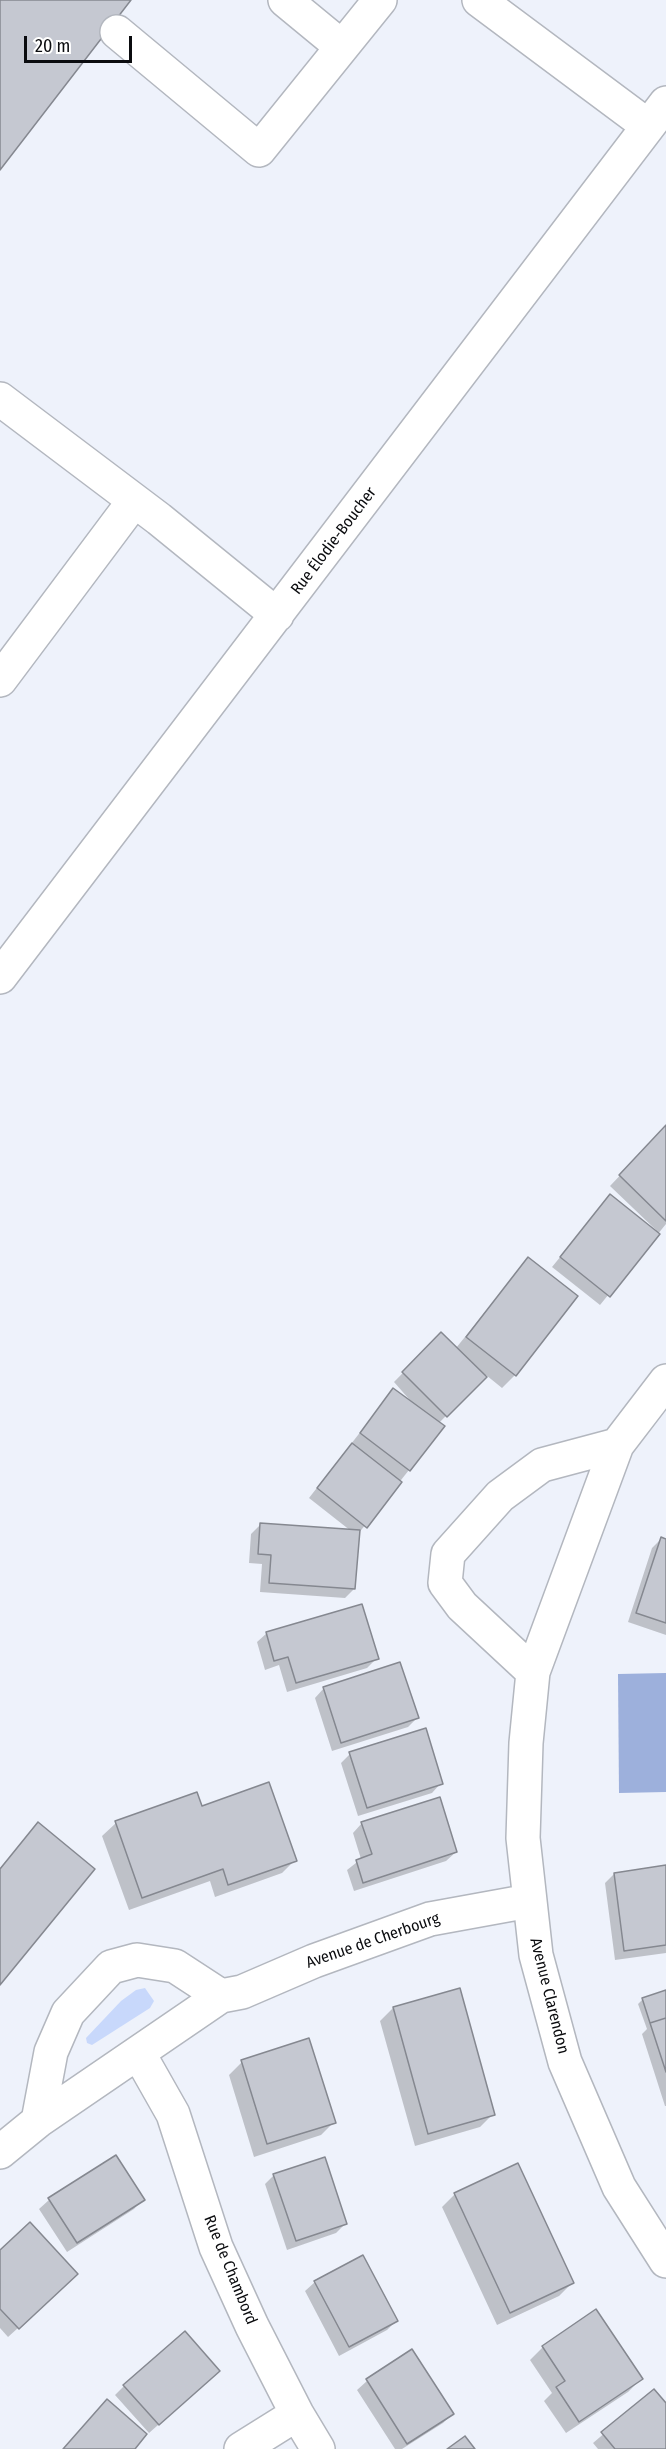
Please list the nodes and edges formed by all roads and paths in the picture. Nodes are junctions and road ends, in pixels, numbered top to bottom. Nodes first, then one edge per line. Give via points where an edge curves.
1 (285, 0) edge
2 (380, 0) edge
3 (479, 0) edge
4 (117, 32) dead end
5 (342, 47) junction
6 (657, 115) edge
7 (0, 399) edge
8 (134, 501) junction
9 (277, 615) junction
10 (0, 680) edge
11 (0, 977) edge
12 (666, 1381) edge
13 (617, 1445) junction
14 (533, 1672) junction
15 (529, 1901) junction
16 (221, 1996) junction
17 (139, 2054) junction
18 (38, 2121) junction
19 (0, 2152) edge
20 (666, 2261) edge
21 (297, 2414) junction
22 (241, 2449) edge
23 (318, 2449) edge

1 - 5 street
2 - 5 street
3 - 6 street
4 - 5 street via 259,150
6 - 9 street, Rue Élodie-Boucher
7 - 8 street
8 - 9 street
8 - 10 street
9 - 11 street, Rue Élodie-Boucher
12 - 13 street, Avenue Clarendon
13 - 14 street, Avenue Clarendon
13 - 14 street via 542,1465 500,1496 448,1554 445,1583 462,1606
14 - 15 street, Avenue Clarendon via 523,1838
15 - 16 street, Avenue de Cherbourg via 430,1919 314,1960 242,1992
15 - 20 street, Avenue Clarendon via 536,1955 565,2062 619,2187
16 - 17 street, Avenue de Cherbourg
16 - 18 street via 175,1966 137,1960 111,1967 68,2013 51,2052
17 - 18 street, Avenue de Cherbourg
17 - 21 street, Rue de Chambord via 173,2114 216,2247
18 - 19 street, Avenue de Cherbourg
21 - 22 street
21 - 23 street, Rue de Chambord

